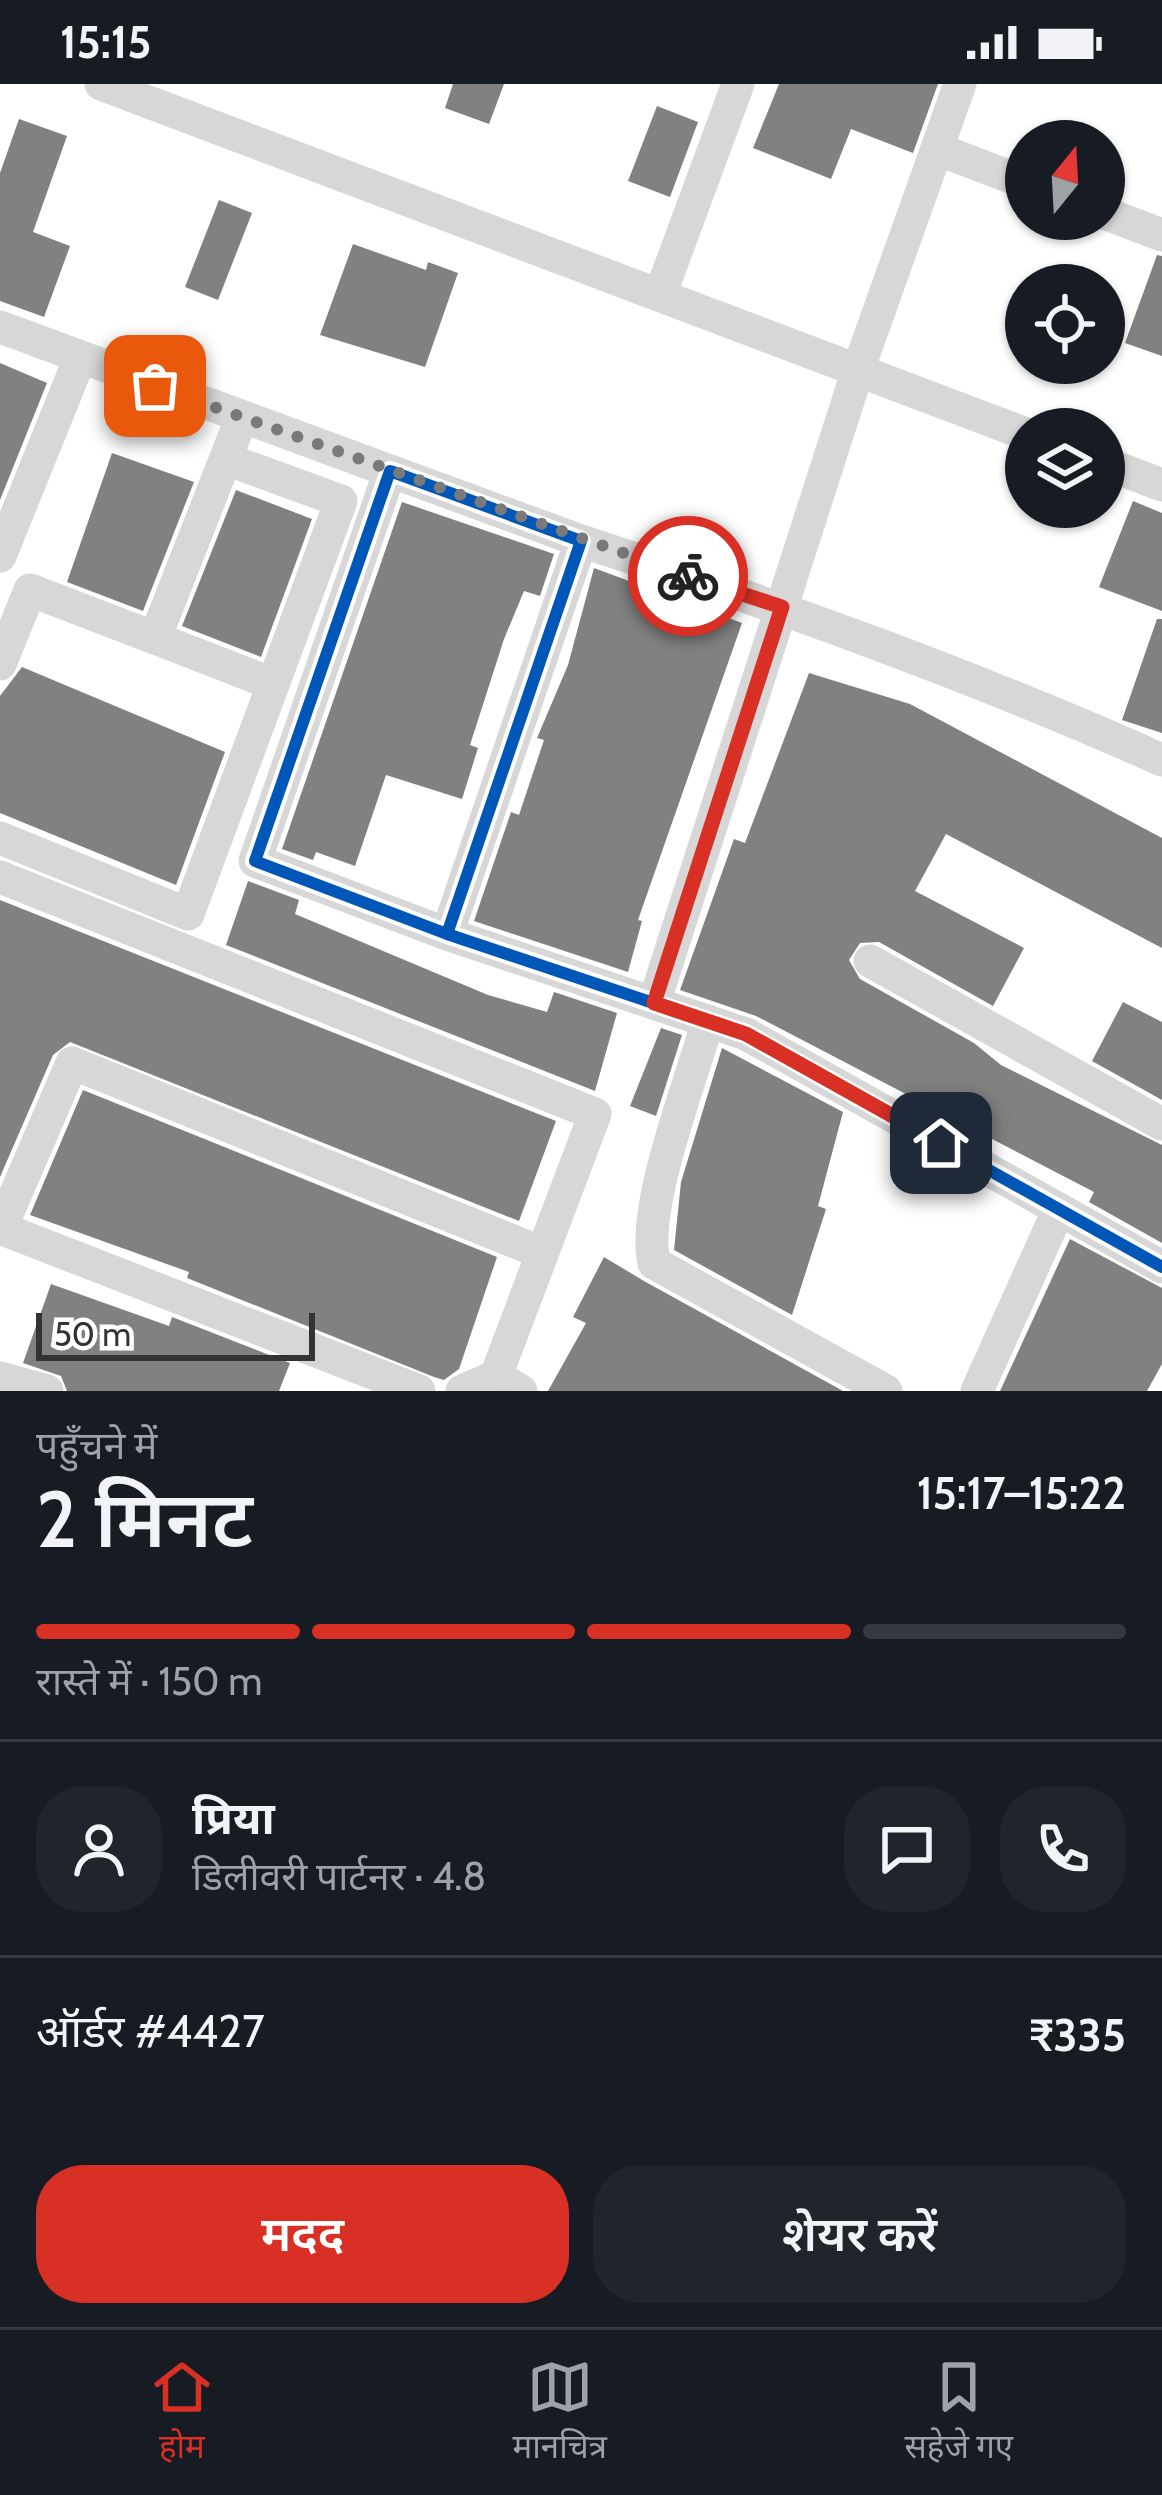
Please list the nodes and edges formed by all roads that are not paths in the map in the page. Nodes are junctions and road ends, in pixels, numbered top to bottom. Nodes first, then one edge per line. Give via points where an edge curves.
1 (101, 84) edge
2 (738, 84) edge
3 (960, 84) edge
4 (937, 149) junction
5 (1005, 175) edge
6 (1125, 221) edge
7 (1162, 235) edge
8 (660, 295) junction
9 (0, 327) edge
10 (80, 358) junction
11 (858, 370) junction
12 (242, 417) junction
13 (1005, 426) edge
14 (226, 458) junction
15 (390, 471) junction
16 (1125, 472) edge
17 (1162, 485) edge
18 (581, 542) junction
19 (0, 556) edge
20 (782, 607) junction
21 (155, 638) junction
22 (0, 664) edge
23 (273, 685) junction
24 (1162, 760) edge
25 (0, 838) edge
26 (0, 877) edge
27 (447, 934) junction
28 (870, 961) dead end
29 (654, 1003) junction
30 (708, 1021) junction
31 (1162, 1124) edge
32 (1059, 1209) junction
33 (0, 1228) edge
34 (539, 1252) junction
35 (1162, 1267) edge
36 (0, 1378) edge
37 (509, 1383) edge
38 (47, 1391) edge
39 (419, 1391) edge
40 (462, 1391) edge
41 (886, 1391) edge
42 (977, 1391) edge

1 - 8 street
2 - 8 street
3 - 4 street
4 - 5 street
4 - 11 street
6 - 7 street
8 - 11 street
9 - 10 street
10 - 12 street
10 - 19 street
11 - 13 street
11 - 20 street
12 - 14 street
12 - 15 street
14 - 21 street
14 - 23 street via 340,501
15 - 18 street
15 - 27 street via 255,861
16 - 17 street
18 - 20 street
18 - 27 street
20 - 24 street via 1010,692
20 - 29 street
21 - 22 street via 30,590
21 - 23 street
23 - 25 street via 188,914
26 - 34 street via 595,1114
27 - 29 street
28 - 31 street
29 - 30 street
30 - 32 street via 746,1034
30 - 41 street via 657,1198 649,1239 654,1263
32 - 35 street
32 - 42 street
33 - 34 street via 72,1063
33 - 39 street
34 - 37 street
36 - 38 street
37 - 40 street

